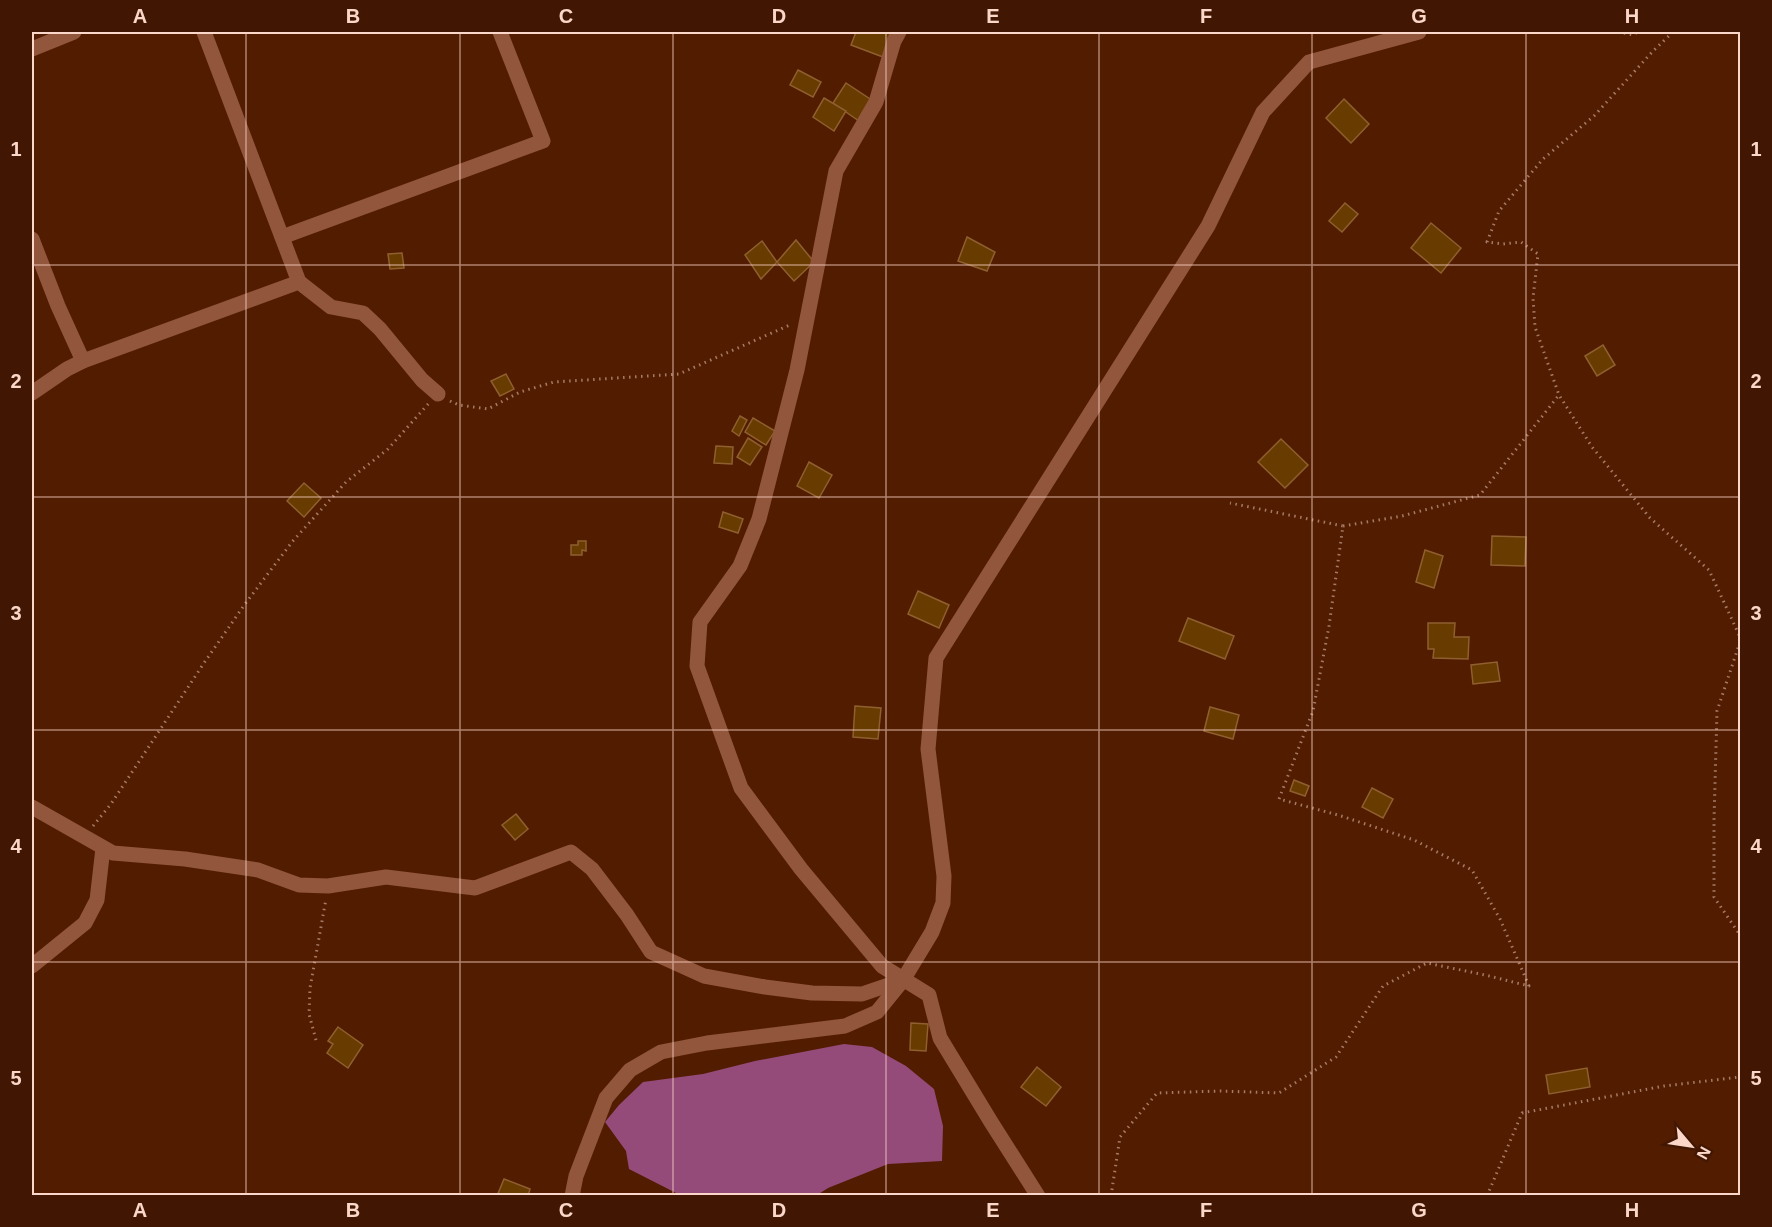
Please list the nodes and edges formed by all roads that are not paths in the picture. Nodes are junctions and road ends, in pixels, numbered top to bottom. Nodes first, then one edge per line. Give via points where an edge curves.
1 (74, 32) edge
2 (204, 32) edge
3 (500, 32) edge
4 (899, 32) edge
5 (1419, 32) edge
6 (32, 49) edge
7 (282, 237) junction
8 (32, 239) edge
9 (299, 282) junction
10 (83, 361) junction
11 (32, 393) edge
12 (438, 394) road end
13 (32, 807) edge
14 (103, 848) junction
15 (32, 966) edge
16 (903, 980) junction
17 (572, 1196) edge
18 (1038, 1196) edge

1 - 6 street
2 - 7 street
3 - 7 street via 543,141
4 - 16 street via 876,102 836,171 797,370 759,519 740,566 700,622 697,666 741,788 801,869 882,966
5 - 16 street via 1309,62 1263,112 1208,226 936,658 928,749 944,876 943,903 932,932
7 - 9 street
8 - 10 street
9 - 10 street
9 - 12 street via 331,307 363,313
10 - 11 street
13 - 14 street
14 - 15 street via 97,900 86,923
14 - 16 street via 113,853 258,870 299,885 328,886 386,877 475,888 571,852 592,869 651,952 704,976 812,993 862,994
16 - 17 street via 877,1012 845,1026 662,1052 630,1071 606,1098
16 - 18 street via 929,995 940,1038

